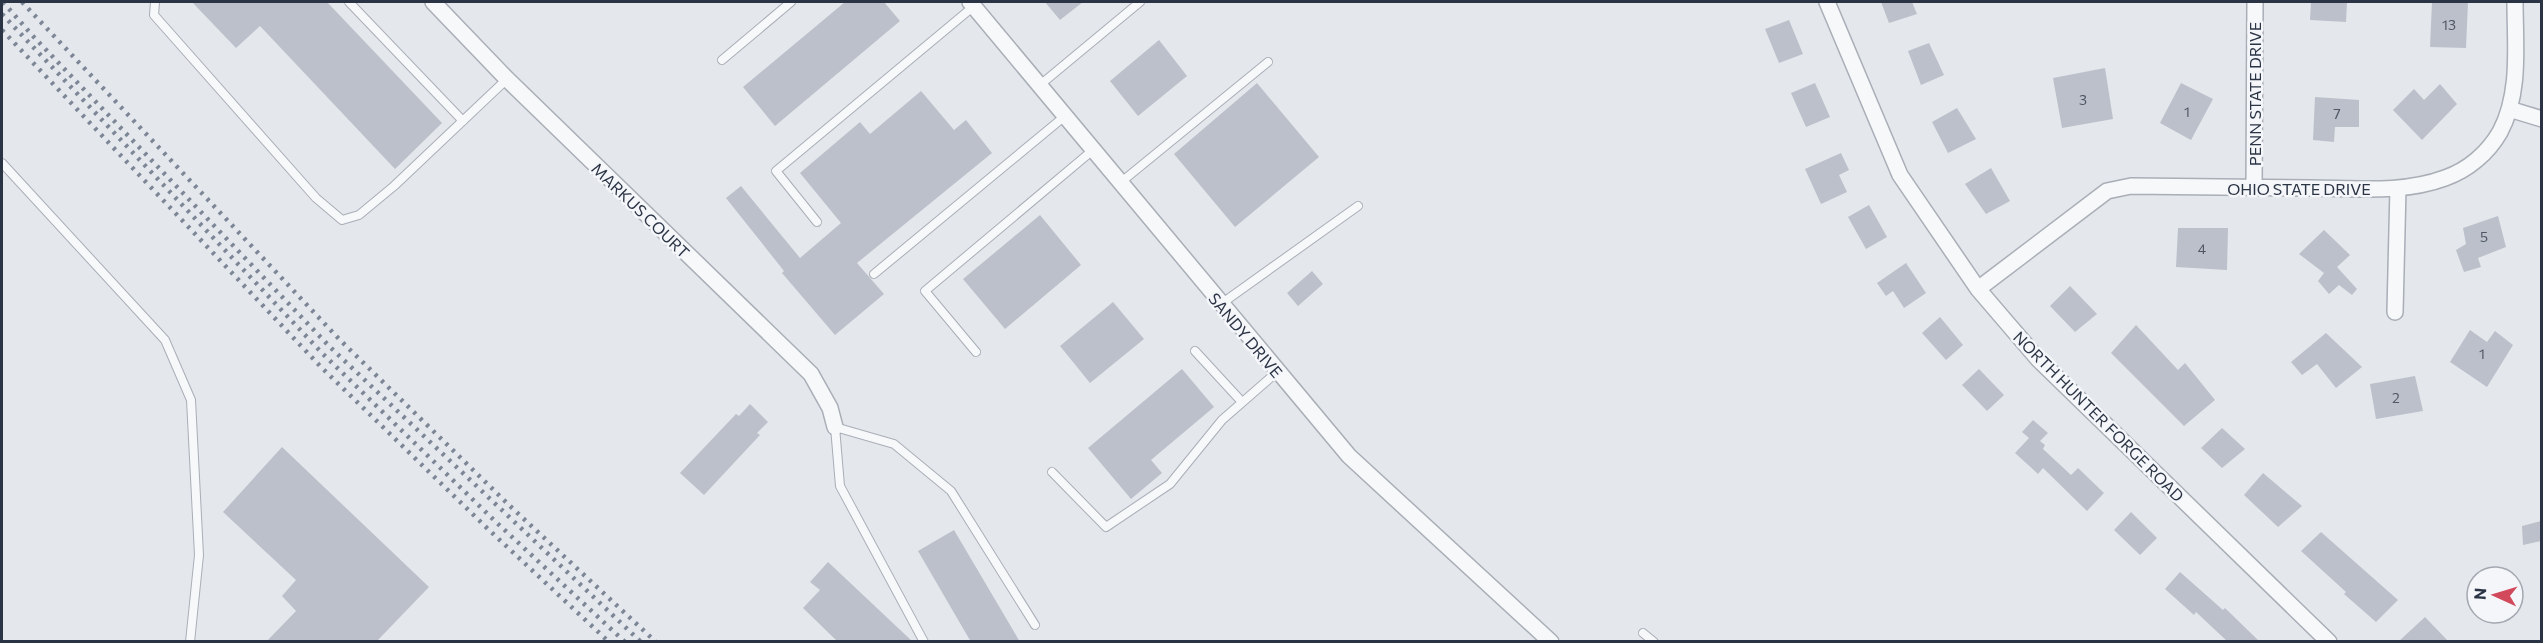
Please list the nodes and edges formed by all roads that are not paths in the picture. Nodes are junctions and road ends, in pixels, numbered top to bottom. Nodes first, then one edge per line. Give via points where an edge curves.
1 (155, 2) edge
2 (349, 2) edge
3 (433, 2) edge
4 (791, 2) edge
5 (1140, 2) edge
6 (1827, 2) edge
7 (2255, 2) edge
8 (2515, 2) edge
9 (972, 4) edge
10 (722, 60) dead end
11 (1268, 62) dead end
12 (507, 79) junction
13 (1040, 85) junction
14 (2510, 110) junction
15 (1065, 116) junction
16 (2541, 119) edge
17 (463, 121) junction
18 (1093, 150) junction
19 (2, 163) edge
20 (1120, 183) junction
21 (2254, 187) junction
22 (2398, 188) junction
23 (1359, 206) dead end
24 (817, 222) dead end
25 (873, 274) dead end
26 (1978, 289) junction
27 (1221, 304) junction
28 (2396, 312) dead end
29 (1195, 351) dead end
30 (976, 352) dead end
31 (1277, 372) junction
32 (1242, 402) junction
33 (835, 427) junction
34 (1052, 472) dead end
35 (1035, 625) dead end
36 (1642, 633) dead end
37 (190, 642) edge
38 (924, 642) edge
39 (1551, 642) edge
40 (1654, 642) edge
41 (2329, 642) edge

1 - 17 lane via 154,15 316,198 342,219 359,215
2 - 17 lane
3 - 12 street, MARKUS COURT
4 - 10 lane
5 - 13 lane
6 - 26 street, NORTH HUNTER FORGE ROAD via 1900,175
7 - 21 street, PENN STATE DRIVE
8 - 14 street, OHIO STATE DRIVE
9 - 13 street, SANDY DRIVE
9 - 24 lane via 776,171
11 - 20 lane
12 - 17 lane
12 - 33 street, MARKUS COURT via 811,374
13 - 15 street, SANDY DRIVE
14 - 16 street
14 - 22 street, OHIO STATE DRIVE via 2500,132 2469,167 2446,178
15 - 18 street, SANDY DRIVE
15 - 25 lane
18 - 20 street, SANDY DRIVE
18 - 30 lane via 925,291
19 - 37 lane via 165,340 191,400 199,555
20 - 27 street, SANDY DRIVE
21 - 22 street, OHIO STATE DRIVE
21 - 26 street, OHIO STATE DRIVE via 2131,186 2107,191
22 - 28 street
23 - 27 lane
26 - 41 street, NORTH HUNTER FORGE ROAD via 2038,359
27 - 31 street, SANDY DRIVE
29 - 32 lane
31 - 32 lane
31 - 39 street, SANDY DRIVE via 1374,482
32 - 34 lane via 1222,420 1170,484 1106,527
33 - 35 lane via 894,444 951,491
33 - 38 lane via 840,486
36 - 40 lane

